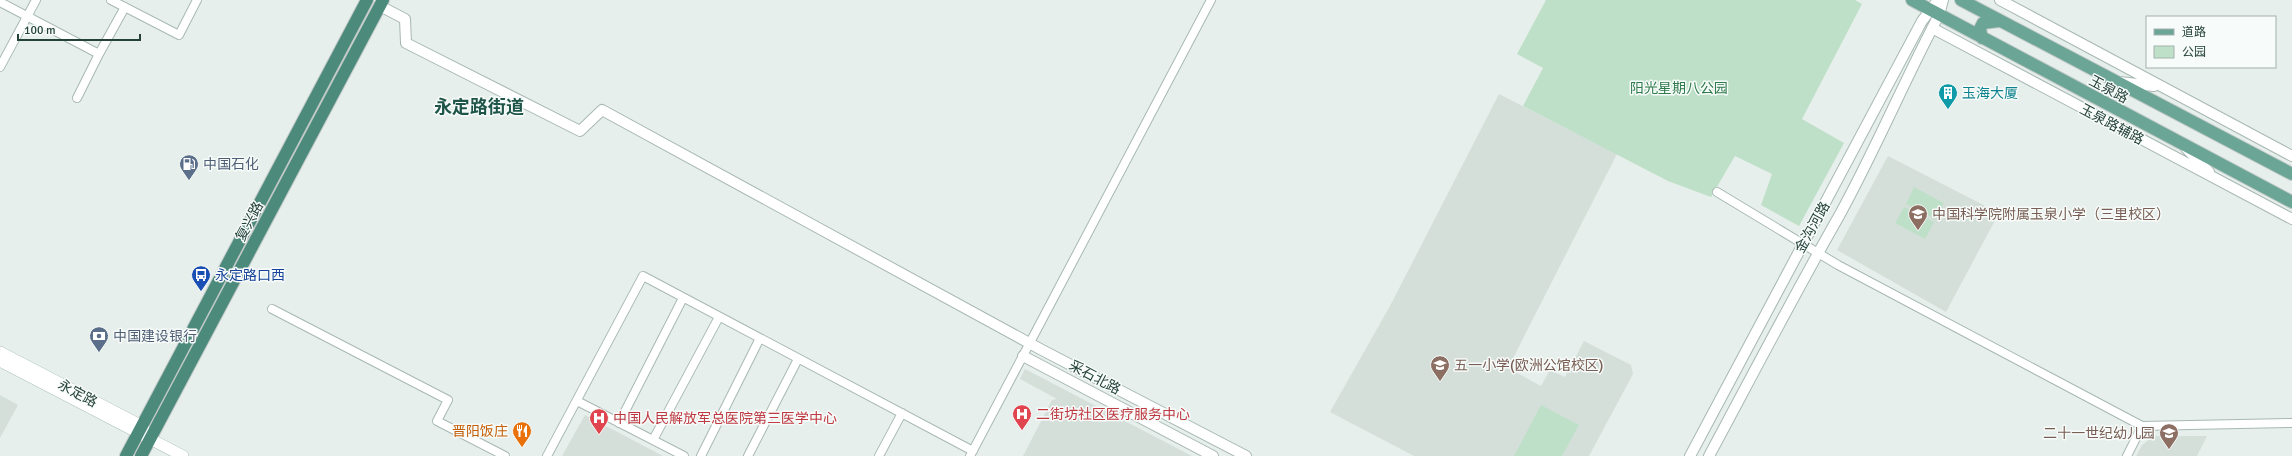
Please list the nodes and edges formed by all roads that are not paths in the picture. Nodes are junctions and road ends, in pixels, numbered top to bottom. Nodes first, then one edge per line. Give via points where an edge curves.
1 (36, 0) edge
2 (111, 0) edge
3 (197, 0) edge
4 (367, 0) edge
5 (1210, 0) edge
6 (1912, 0) edge
7 (1938, 0) edge
8 (1943, 0) edge
9 (1960, 0) edge
10 (2000, 0) edge
11 (0, 2) edge
12 (381, 3) edge
13 (125, 7) junction
14 (1934, 12) junction
15 (28, 16) junction
16 (1999, 21) junction
17 (1932, 28) junction
18 (1982, 38) junction
19 (99, 54) junction
20 (0, 67) edge
21 (2118, 82) junction
22 (2160, 86) junction
23 (77, 98) dead end
24 (2184, 146) junction
25 (2292, 156) edge
26 (2292, 174) edge
27 (2216, 179) junction
28 (1717, 192) dead end
29 (2292, 202) edge
30 (2292, 219) edge
31 (1803, 244) junction
32 (1817, 252) junction
33 (683, 298) junction
34 (272, 309) dead end
35 (719, 317) junction
36 (760, 338) junction
37 (1030, 342) junction
38 (0, 352) edge
39 (1023, 356) junction
40 (798, 359) junction
41 (0, 361) edge
42 (577, 401) junction
43 (902, 413) junction
44 (2292, 422) edge
45 (619, 423) junction
46 (2142, 426) junction
47 (140, 430) junction
48 (150, 439) junction
49 (653, 440) junction
50 (971, 453) edge
51 (126, 456) edge
52 (141, 456) edge
53 (183, 456) edge
54 (505, 456) edge
55 (547, 456) edge
56 (684, 456) edge
57 (701, 456) edge
58 (748, 456) edge
59 (879, 456) edge
60 (1213, 456) edge
61 (1246, 456) edge
62 (1690, 456) edge
63 (1709, 456) edge
64 (2127, 456) edge

1 - 15 street
2 - 13 street
3 - 13 street via 179,36
4 - 47 highway, 复兴路
5 - 37 street
6 - 14 main road, 玉泉路
7 - 14 street, 金沟河路
8 - 14 street, 金沟河路
9 - 16 main road, 玉泉路
10 - 22 street
11 - 15 street
12 - 37 street, 采石北路 via 405,19 406,43 580,131 602,110
12 - 48 highway, 复兴路
13 - 19 street
14 - 17 street, 金沟河路
14 - 18 main road, 玉泉路
14 - 31 street, 金沟河路
15 - 19 street
15 - 20 street
16 - 18 main road via 1982,23
16 - 21 main road, 玉泉路
17 - 27 street, 玉泉路辅路
17 - 32 street, 金沟河路 via 1839,216
18 - 24 main road, 玉泉路
19 - 23 street
21 - 22 street
21 - 26 main road, 玉泉路
22 - 25 street
24 - 27 street
24 - 29 main road, 玉泉路
27 - 30 street, 玉泉路辅路
28 - 31 street
31 - 32 street
31 - 62 street, 金沟河路
32 - 46 street
32 - 63 street, 金沟河路
33 - 35 street
33 - 42 street via 643,276
33 - 45 street
34 - 54 street via 448,400 437,421
35 - 36 street
35 - 49 street
36 - 40 street
36 - 57 street
37 - 39 street
37 - 61 street, 采石北路
38 - 47 main road, 永定路
39 - 50 street
39 - 60 street, 采石北路
40 - 43 street
40 - 58 street
41 - 47 main road, 永定路
42 - 45 street
42 - 55 street
43 - 50 street
43 - 59 street
44 - 46 street
45 - 49 street
46 - 64 street
47 - 48 main road
47 - 51 highway, 复兴路
48 - 52 highway, 复兴路
48 - 53 main road
49 - 56 street

